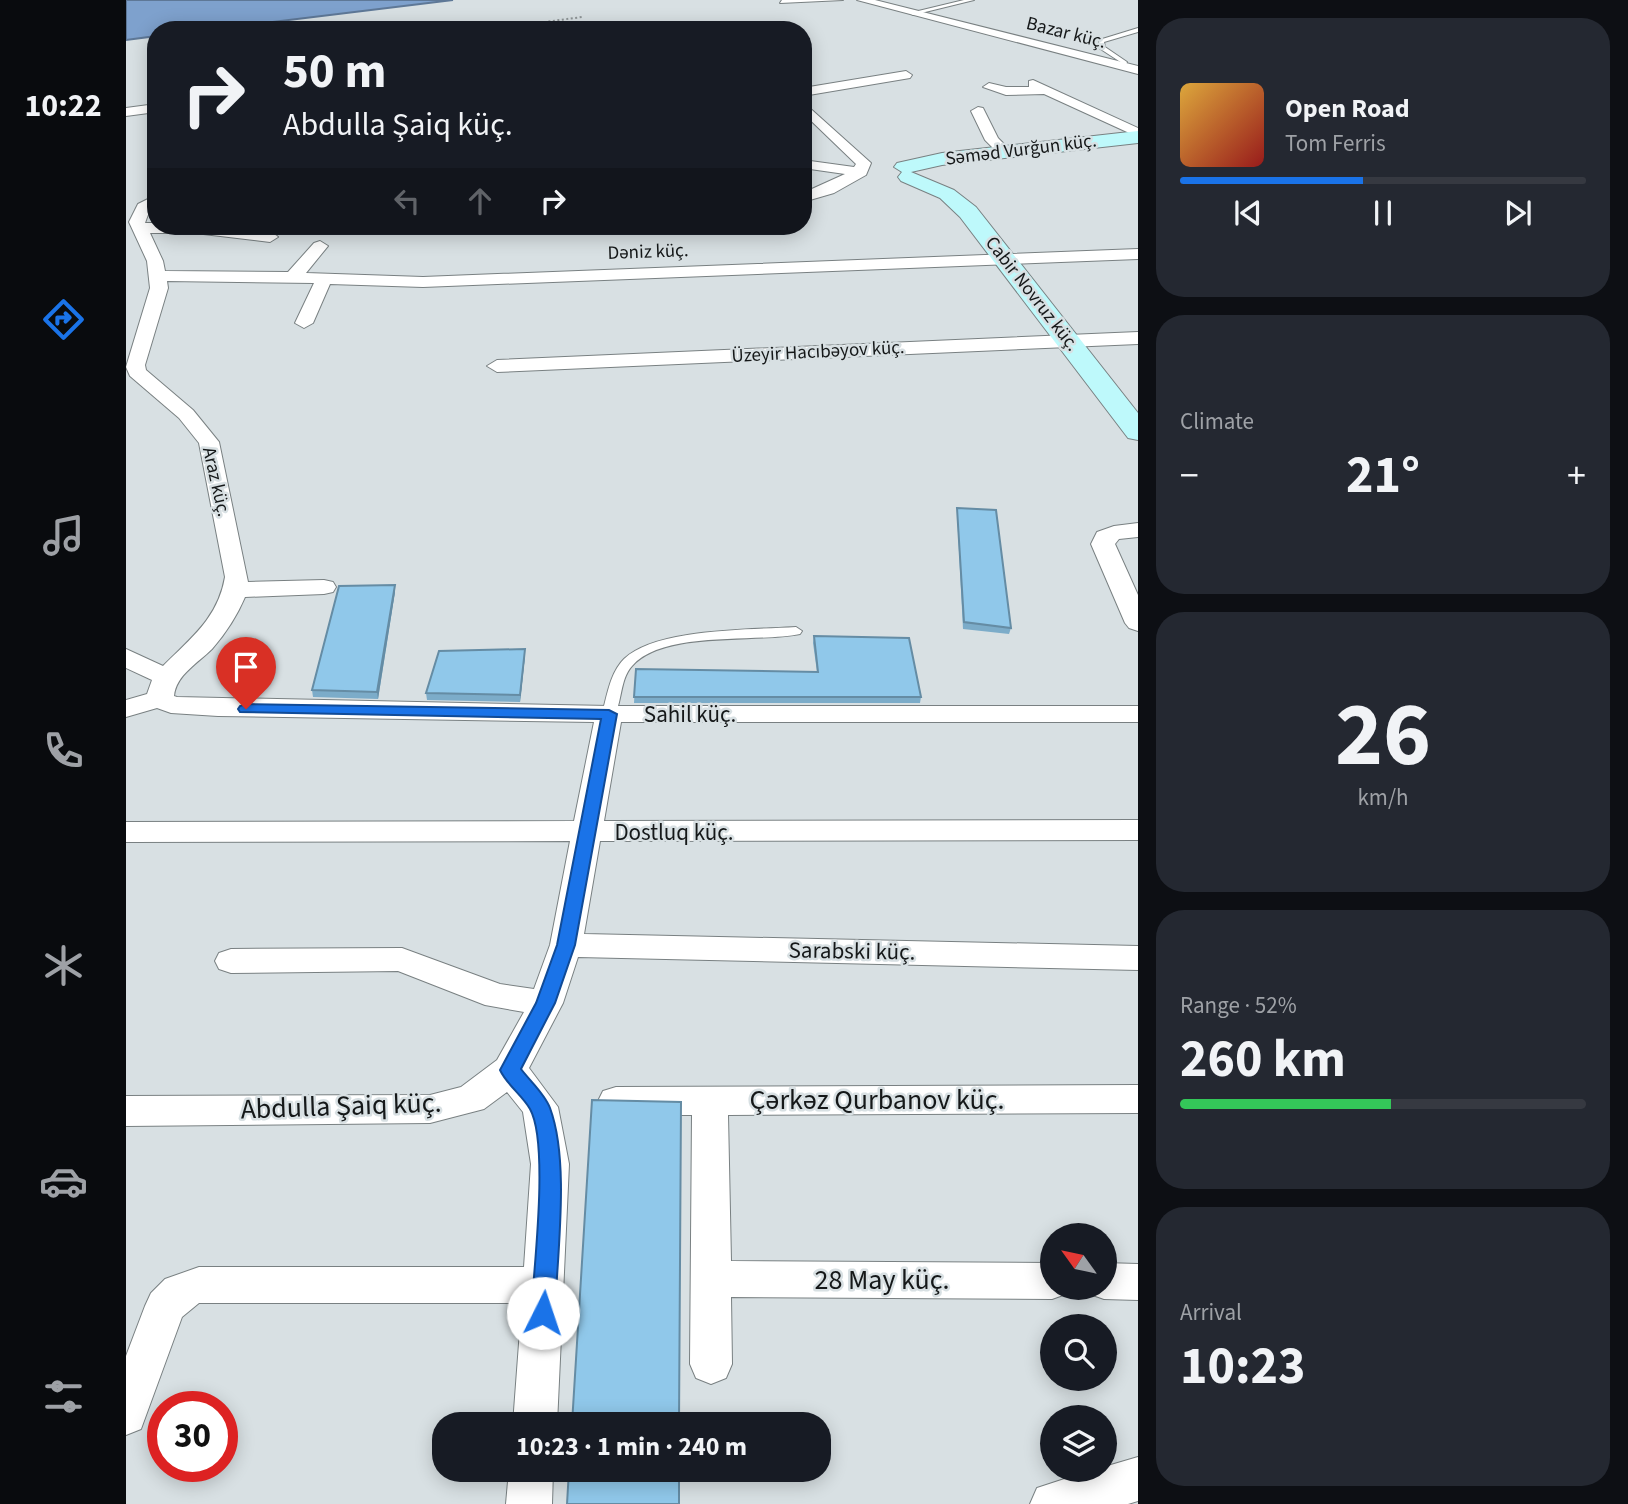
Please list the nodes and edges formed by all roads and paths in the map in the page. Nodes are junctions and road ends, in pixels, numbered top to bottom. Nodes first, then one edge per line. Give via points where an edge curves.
1 (840, 0) edge
2 (862, 0) edge
3 (971, 0) edge
4 (782, 2) dead end
5 (913, 13) junction
6 (582, 17) dead end
7 (552, 21) edge
8 (1138, 30) edge
9 (1123, 66) junction
10 (1138, 70) edge
11 (839, 72) dead end
12 (906, 75) dead end
13 (859, 83) junction
14 (989, 87) dead end
15 (812, 91) edge
16 (147, 109) edge
17 (978, 111) dead end
18 (126, 112) edge
19 (812, 114) edge
20 (1138, 135) edge
21 (1004, 151) junction
22 (812, 165) edge
23 (858, 172) junction
24 (895, 173) junction
25 (147, 190) edge
26 (135, 191) dead end
27 (812, 195) edge
28 (147, 207) edge
29 (140, 228) junction
30 (147, 228) edge
31 (253, 235) edge
32 (270, 237) dead end
33 (320, 246) dead end
34 (1138, 254) edge
35 (1006, 259) junction
36 (159, 276) junction
37 (293, 277) junction
38 (324, 279) junction
39 (304, 323) dead end
40 (1138, 338) edge
41 (1068, 341) junction
42 (497, 366) dead end
43 (130, 374) edge
44 (1138, 432) edge
45 (1138, 530) edge
46 (324, 587) dead end
47 (235, 590) junction
48 (1138, 624) edge
49 (796, 632) dead end
50 (126, 657) edge
51 (164, 688) junction
52 (126, 709) edge
53 (609, 714) junction
54 (1138, 714) edge
55 (1138, 830) edge
56 (126, 832) edge
57 (587, 832) junction
58 (566, 945) junction
59 (1138, 958) edge
60 (232, 961) dead end
61 (546, 1003) junction
62 (510, 1070) junction
63 (1138, 1099) edge
64 (616, 1101) edge
65 (710, 1101) junction
66 (126, 1111) edge
67 (712, 1279) junction
68 (1040, 1281) edge
69 (1117, 1281) edge
70 (1138, 1282) edge
71 (545, 1285) junction
72 (711, 1364) dead end
73 (536, 1412) edge
74 (126, 1414) edge
75 (1138, 1479) edge
76 (530, 1482) edge
77 (529, 1504) edge
78 (1054, 1504) edge

1 - 4 lane
2 - 5 street, Bazar küç.
3 - 5 lane
5 - 9 street, Bazar küç.
6 - 7 path
8 - 9 lane via 1101,41 1102,48 1125,63
9 - 10 street, Bazar küç.
11 - 13 street
12 - 13 street
13 - 15 street
14 - 20 street via 1006,91 1039,87
16 - 18 street
17 - 21 street via 992,141
19 - 23 street via 862,159
20 - 21 main road, Səməd Vurğun küç.
21 - 24 main road, Səməd Vurğun küç. via 942,159
22 - 23 street
23 - 24 street
23 - 27 street
24 - 35 main road, Cabir Novruz küç. via 955,200
25 - 26 street
28 - 29 street via 139,213
29 - 30 street
29 - 36 street, Araz küç.
31 - 32 street
33 - 37 street
34 - 35 street, Dәniz küç.
35 - 38 street, Dәniz küç. via 423,282
35 - 41 main road, Cabir Novruz küç.
36 - 37 street, Dәniz küç.
36 - 43 street, Araz küç. via 156,305
37 - 38 street, Dәniz küç.
38 - 39 street
40 - 41 street, Üzeyir Hacıbəyov küç.
41 - 42 street, Üzeyir Hacıbəyov küç.
41 - 44 main road, Cabir Novruz küç.
43 - 47 street, Araz küç. via 186,414 209,442 237,577
45 - 48 street via 1114,533 1105,537 1103,544
46 - 47 street
47 - 51 street via 216,627
49 - 53 lane via 674,641 637,654 619,679
50 - 51 street, Sahil küç. via 147,669
51 - 52 street
51 - 53 street, Sahil küç. via 171,705 218,708
53 - 54 street, Sahil küç.
53 - 57 street, Abdulla Şaiq küç.
55 - 57 street, Dostluq küç.
56 - 57 street, Dostluq küç.
57 - 58 street, Abdulla Şaiq küç.
58 - 59 street, Sarabski küç.
58 - 61 street, Abdulla Şaiq küç.
60 - 61 street via 402,960 497,996
61 - 62 street, Abdulla Şaiq küç.
62 - 66 street, Abdulla Şaiq küç. via 471,1099 430,1109
62 - 71 street via 540,1107 547,1137
63 - 65 street, Çərkəz Qurbanov küç.
64 - 65 street, Çərkəz Qurbanov küç.
65 - 67 street
67 - 68 street, 28 May küç.
67 - 72 street
69 - 70 street
71 - 73 street
71 - 74 street via 199,1285 179,1292 165,1306
75 - 78 street
76 - 77 street

